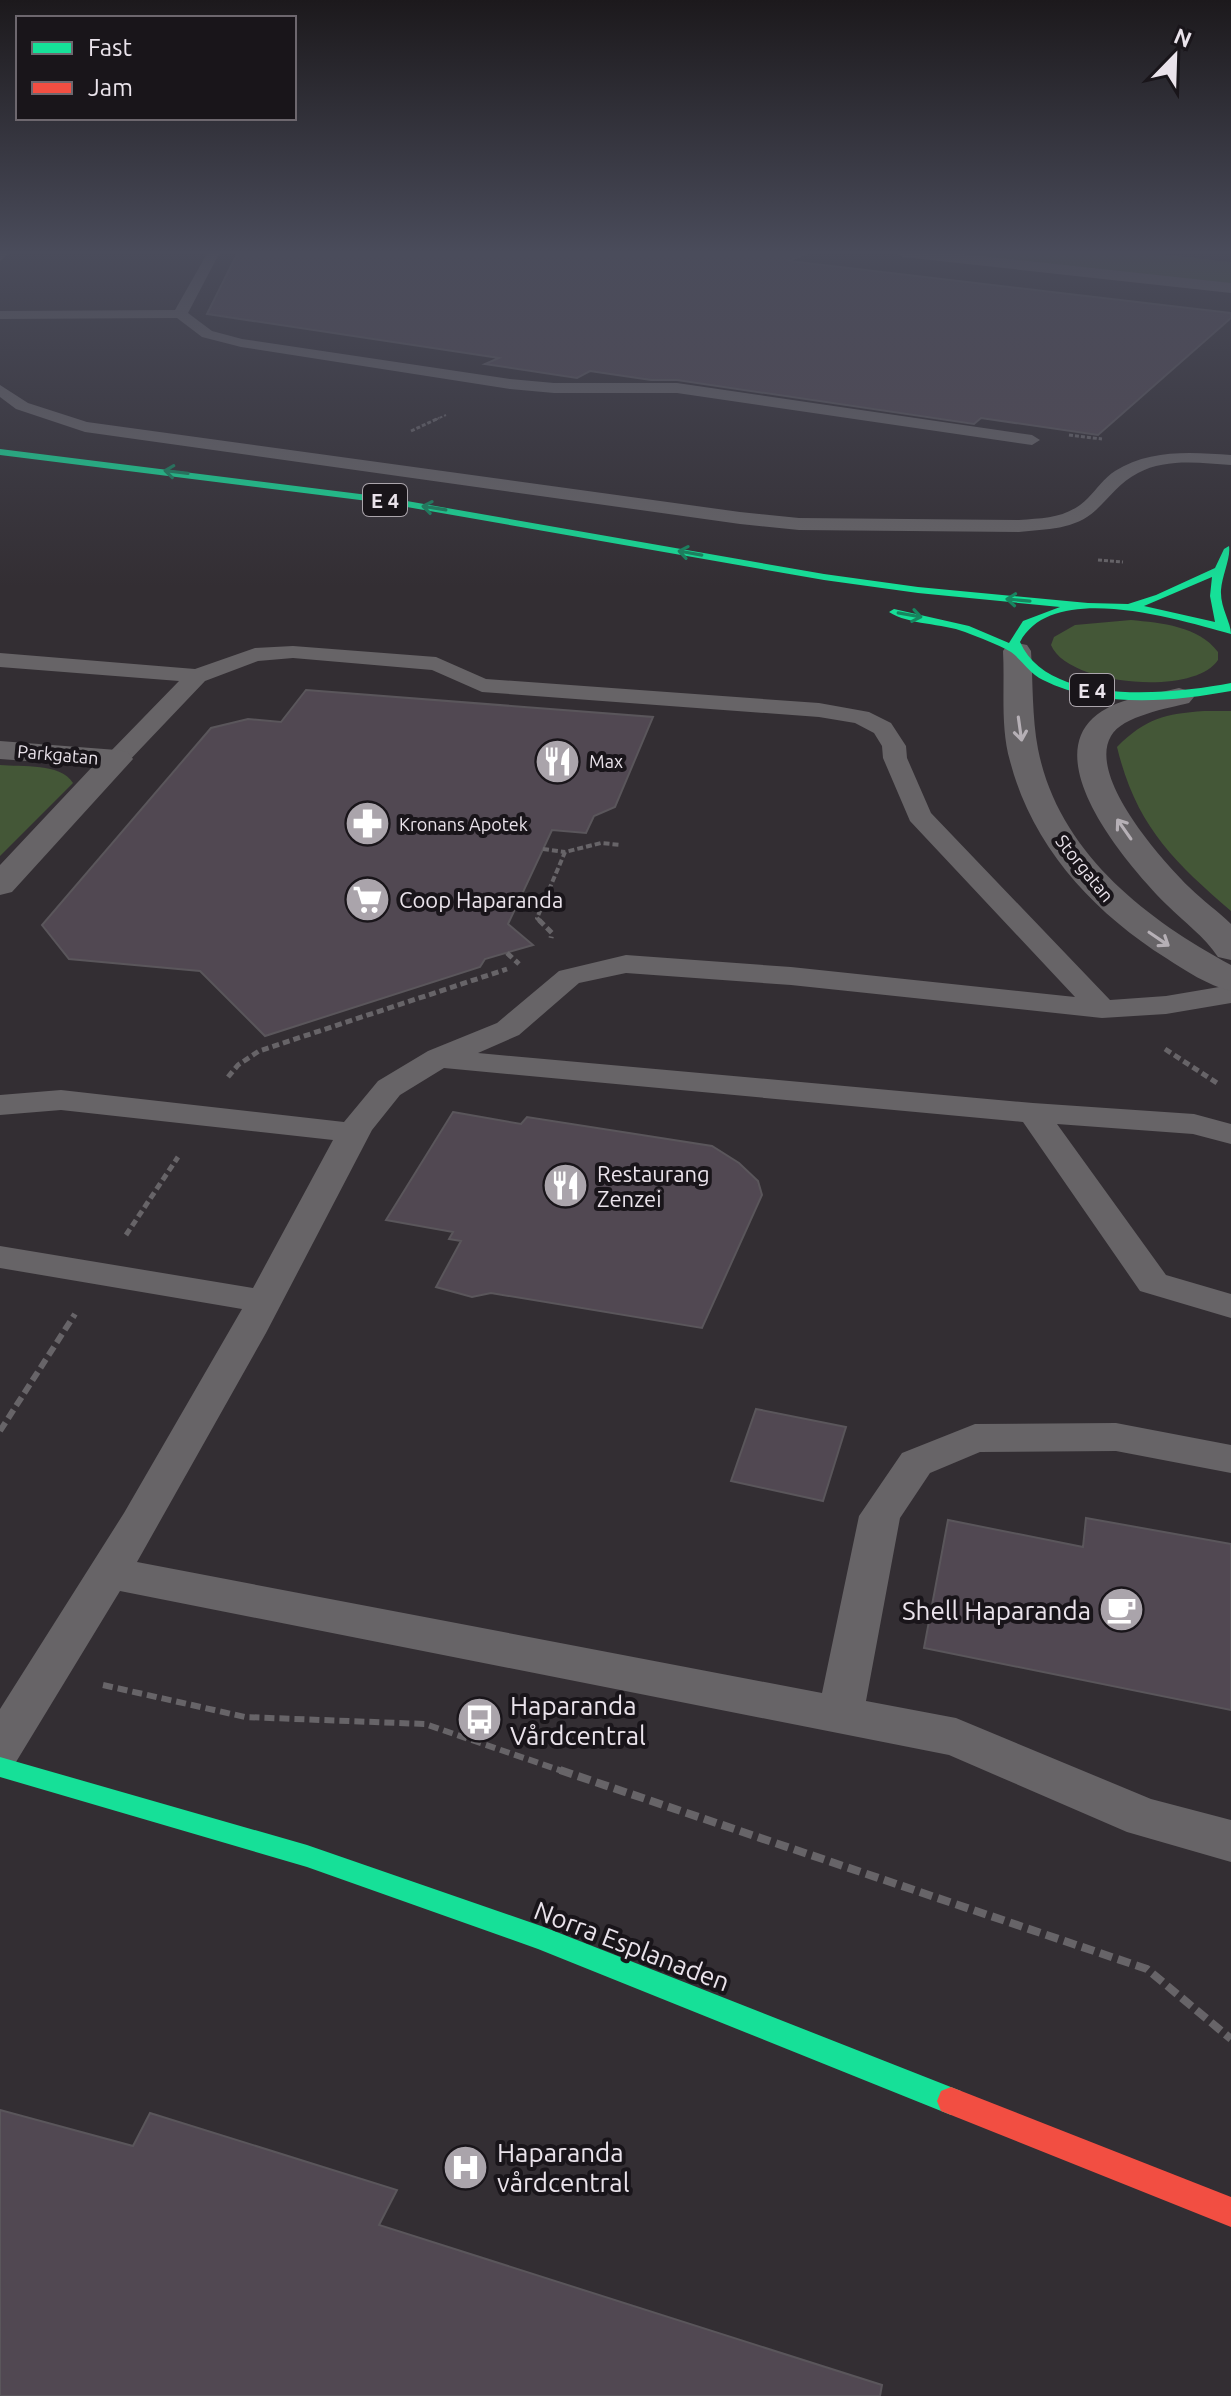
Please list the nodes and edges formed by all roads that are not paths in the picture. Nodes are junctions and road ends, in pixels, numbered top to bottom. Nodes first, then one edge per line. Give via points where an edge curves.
1 (379, 364) edge
2 (0, 390) edge
3 (1032, 440) dead end
4 (0, 452) edge
5 (1231, 460) edge
6 (1152, 463) junction
7 (1231, 473) edge
8 (134, 488) dead end
9 (193, 495) dead end
10 (1231, 548) edge
11 (1216, 571) junction
12 (1096, 607) junction
13 (1129, 607) junction
14 (881, 610) dead end
15 (1227, 629) edge
16 (1017, 651) junction
17 (0, 660) edge
18 (197, 676) junction
19 (1231, 687) edge
20 (1190, 696) junction
21 (1231, 696) edge
22 (0, 750) edge
23 (117, 759) junction
24 (0, 885) edge
25 (1231, 949) edge
26 (1231, 980) edge
27 (1231, 994) edge
28 (1102, 1009) junction
29 (439, 1058) junction
30 (0, 1105) edge
31 (1033, 1113) junction
32 (354, 1133) junction
33 (1231, 1134) edge
34 (0, 1257) edge
35 (264, 1301) junction
36 (1231, 1306) edge
37 (1231, 1459) edge
38 (109, 1573) junction
39 (840, 1715) junction
40 (0, 1748) edge
41 (0, 1767) edge
42 (1231, 1841) edge
43 (1231, 2212) edge

1 - 3 lane via 554,388 677,388
2 - 6 lane via 22,406 85,427 799,524 1053,523 1080,514 1121,475
12 -> 4 main road, E 4 via 824,577 370,498
5 - 6 lane
6 - 7 lane
8 - 9 main road
10 - 11 main road
11 - 13 main road
11 - 15 main road via 1215,610
12 - 13 main road, E 4
12 - 16 main road, E 4 via 1053,613 1028,623 1015,636
13 - 15 main road, E 4 via 1181,614
14 -> 16 main road, E 4 via 948,623
16 - 20 main road, E 4 via 1033,668 1072,685 1124,695
16 -> 26 street, Storgatan via 1025,759 1057,834 1090,880 1139,925
17 - 18 lane
18 - 23 lane
18 - 28 lane via 255,655 365,656 436,664 482,685 861,717 883,728 894,746 919,816
19 - 20 main road, E 4
20 - 21 main road, E 4
25 -> 20 street via 1157,874 1122,828 1092,766 1090,749 1102,726 1123,713
22 - 23 street, Parkgatan
23 - 24 street
27 - 28 lane
28 - 29 lane via 626,964 569,977 508,1029
29 - 31 lane
29 - 32 lane via 389,1088
30 - 32 lane via 61,1100
31 - 33 lane via 1194,1124
31 - 36 lane via 1153,1283
32 - 35 lane
34 - 35 lane
35 - 38 lane
37 - 39 lane via 1116,1437 975,1438 916,1463 880,1516
38 - 39 lane
38 - 40 lane
39 - 42 lane via 956,1737 1144,1818
41 - 43 main road, Norra Esplanaden via 307,1856 544,1939

